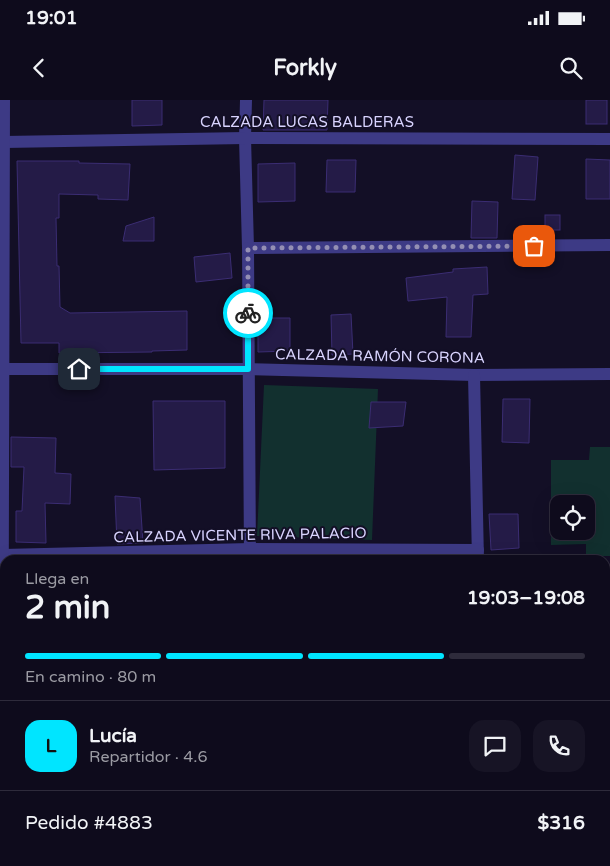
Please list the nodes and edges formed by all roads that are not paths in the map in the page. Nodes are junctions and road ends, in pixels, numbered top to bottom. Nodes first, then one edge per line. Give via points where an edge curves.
1 (4, 100) edge
2 (246, 100) edge
3 (245, 138) junction
4 (610, 139) edge
5 (4, 142) junction
6 (610, 245) edge
7 (248, 248) junction
8 (2, 369) edge
9 (248, 369) junction
10 (610, 374) edge
11 (474, 375) junction
12 (250, 554) edge
13 (3, 555) joint
14 (478, 555) edge

1 - 5 street
2 - 3 street
3 - 4 street, CALZADA LUCAS BALDERAS
3 - 5 street, CALZADA LUCAS BALDERAS
3 - 7 street
5 - 8 street
6 - 7 street
7 - 9 street
8 - 9 street, CALZADA RAMÓN CORONA
8 - 13 street
9 - 11 street, CALZADA RAMÓN CORONA
9 - 12 street
10 - 11 street, CALZADA RAMÓN CORONA
11 - 14 street
12 - 13 street, CALZADA VICENTE RIVA PALACIO
12 - 14 street, CALZADA VICENTE RIVA PALACIO

